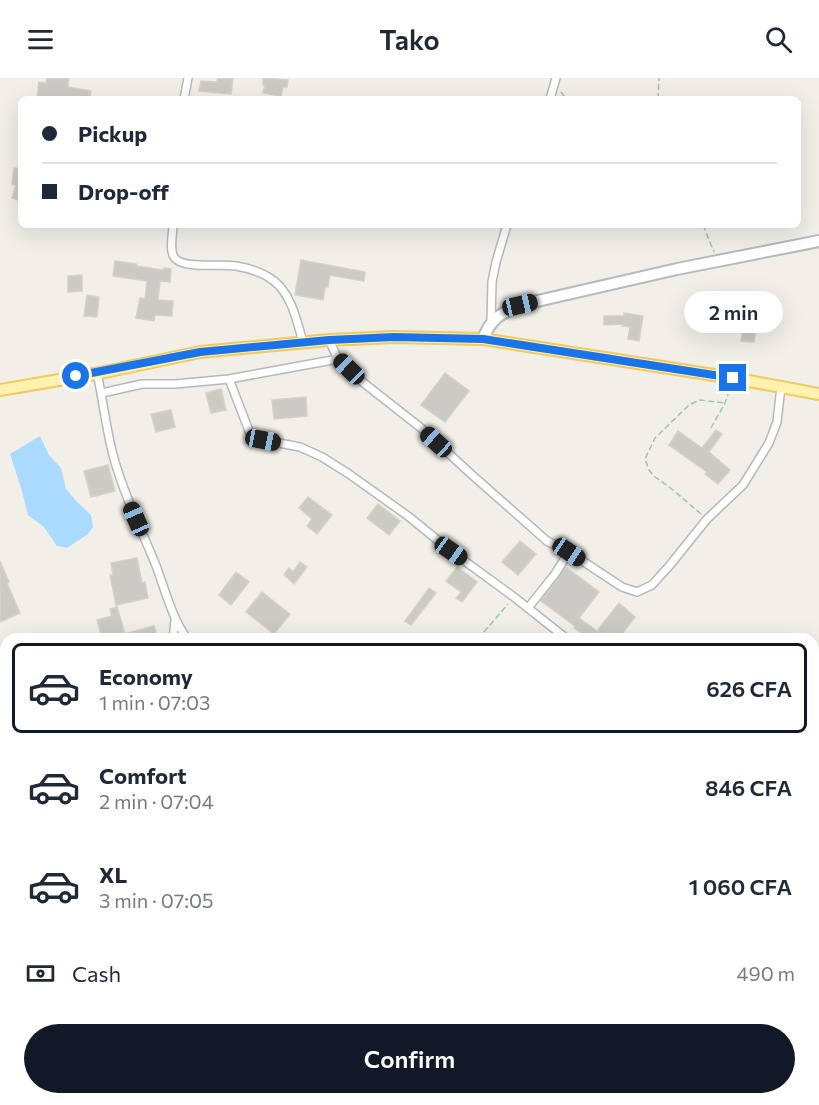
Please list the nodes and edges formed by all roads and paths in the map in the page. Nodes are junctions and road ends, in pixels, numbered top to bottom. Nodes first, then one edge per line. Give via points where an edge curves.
1 (188, 78) edge
2 (556, 78) edge
3 (659, 78) edge
4 (185, 96) edge
5 (551, 96) edge
6 (658, 96) edge
7 (173, 228) edge
8 (506, 228) edge
9 (704, 228) edge
10 (819, 241) edge
11 (718, 261) junction
12 (491, 322) junction
13 (483, 339) junction
14 (329, 340) junction
15 (303, 342) junction
16 (338, 359) junction
17 (97, 373) junction
18 (733, 378) junction
19 (229, 379) junction
20 (781, 387) junction
21 (0, 390) edge
22 (102, 393) junction
23 (819, 394) edge
24 (725, 403) junction
25 (711, 428) dead end
26 (707, 519) junction
27 (569, 552) junction
28 (514, 597) junction
29 (528, 608) junction
30 (175, 620) junction
31 (174, 633) edge
32 (183, 633) edge
33 (483, 633) edge
34 (559, 633) edge

1 - 4 street
2 - 5 street
3 - 6 path
7 - 15 street via 173,253 179,262 234,265 275,281 293,310
8 - 12 street via 492,282
9 - 11 path
10 - 11 street
11 - 12 street via 520,305
12 - 13 street
13 - 14 main road
13 - 18 main road
14 - 15 main road
14 - 16 street
15 - 17 main road via 200,352
16 - 19 street
16 - 27 street via 547,541
17 - 21 main road
17 - 22 street
18 - 20 main road
18 - 24 path
19 - 22 street via 142,384
19 - 28 street via 251,436 300,447 322,457 399,509
20 - 23 main road
20 - 26 street via 777,422 769,443 743,485
22 - 30 street via 122,484
24 - 25 path
24 - 26 path via 700,400 689,405 655,438 645,459 654,476
26 - 27 street via 652,585 637,592 622,587
27 - 29 street
28 - 29 street
28 - 33 path
29 - 34 street
30 - 31 street
30 - 32 street

